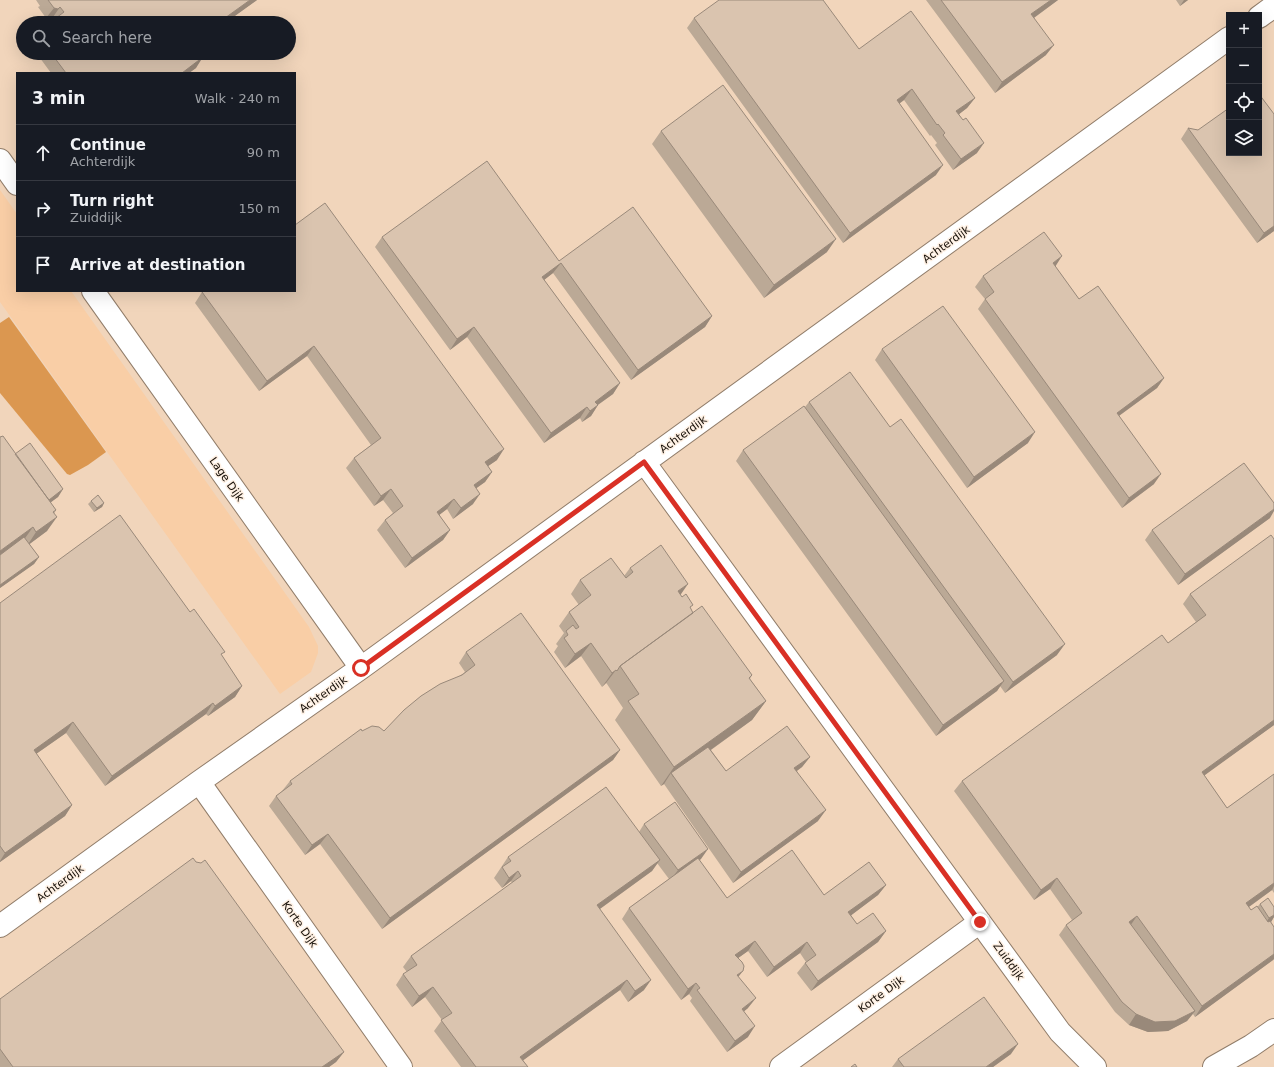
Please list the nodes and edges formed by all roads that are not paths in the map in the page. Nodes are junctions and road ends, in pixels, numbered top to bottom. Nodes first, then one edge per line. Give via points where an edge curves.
1 (1274, 6) edge
2 (1262, 15) edge
3 (1226, 40) edge
4 (0, 160) edge
5 (16, 183) edge
6 (94, 292) edge
7 (644, 462) junction
8 (361, 668) junction
9 (199, 782) junction
10 (980, 922) junction
11 (0, 926) edge
12 (1274, 1030) edge
13 (401, 1067) edge
14 (781, 1067) edge
15 (1095, 1067) edge
16 (1214, 1067) edge

1 - 2 street
3 - 7 street, Achterdijk
4 - 5 street
6 - 8 street, Lage Dijk
7 - 8 street, Achterdijk
7 - 10 street, Zuiddijk
8 - 9 street, Achterdijk
9 - 11 street, Achterdijk
9 - 13 street, Korte Dijk
10 - 14 street, Korte Dijk
10 - 15 street, Zuiddijk via 1060,1032
12 - 16 street

